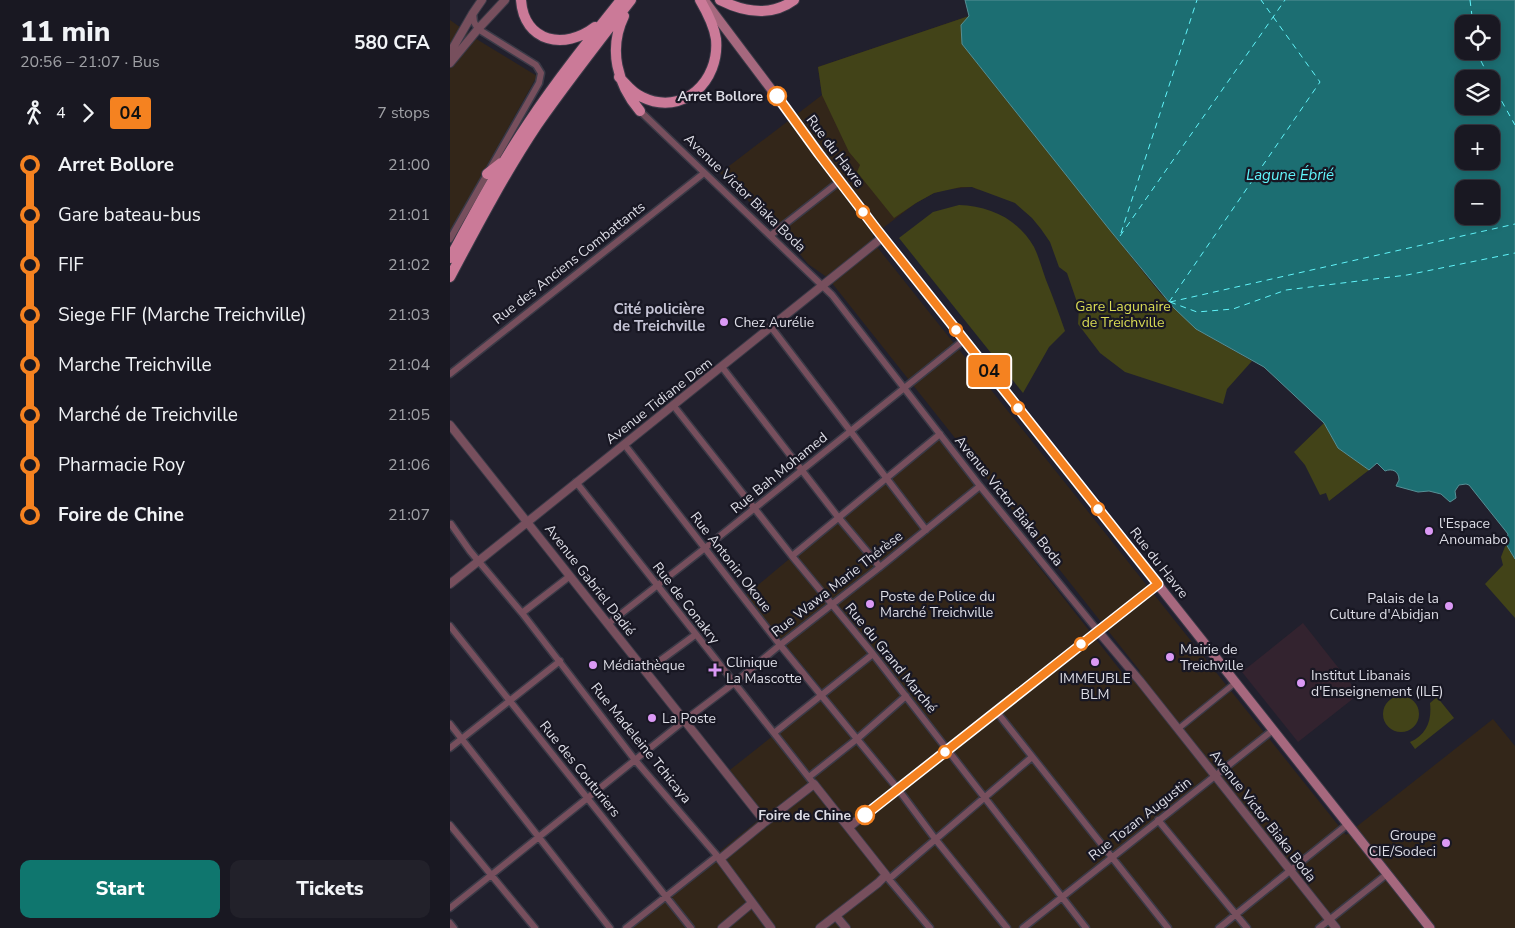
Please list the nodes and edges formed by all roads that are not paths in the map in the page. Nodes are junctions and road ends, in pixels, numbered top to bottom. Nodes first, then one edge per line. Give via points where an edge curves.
1 (482, 0) edge
2 (505, 0) edge
3 (521, 0) edge
4 (621, 0) edge
5 (632, 0) edge
6 (700, 0) edge
7 (704, 0) edge
8 (720, 0) edge
9 (794, 0) edge
10 (473, 13) junction
11 (606, 18) junction
12 (478, 29) junction
13 (450, 53) edge
14 (450, 63) edge
15 (619, 76) junction
16 (640, 111) joint
17 (506, 160) junction
18 (704, 173) junction
19 (487, 174) junction
20 (840, 181) junction
21 (771, 235) junction
22 (883, 237) junction
23 (450, 239) edge
24 (450, 258) edge
25 (450, 277) edge
26 (822, 285) junction
27 (770, 327) junction
28 (964, 340) junction
29 (722, 367) junction
30 (450, 374) edge
31 (903, 388) junction
32 (673, 405) junction
33 (450, 425) edge
34 (849, 431) junction
35 (940, 434) junction
36 (624, 444) junction
37 (802, 470) junction
38 (887, 478) junction
39 (576, 482) junction
40 (980, 486) junction
41 (755, 509) junction
42 (838, 517) junction
43 (527, 522) junction
44 (451, 524) edge
45 (926, 530) junction
46 (705, 548) junction
47 (792, 556) junction
48 (479, 560) junction
49 (880, 567) junction
50 (570, 576) junction
51 (450, 584) edge
52 (1158, 584) junction
53 (657, 587) junction
54 (832, 605) junction
55 (522, 613) junction
56 (608, 624) junction
57 (450, 626) edge
58 (1098, 631) junction
59 (695, 635) junction
60 (780, 644) junction
61 (873, 654) junction
62 (560, 662) junction
63 (646, 671) junction
64 (1235, 682) junction
65 (734, 683) junction
66 (820, 695) junction
67 (906, 696) junction
68 (509, 701) junction
69 (996, 711) junction
70 (685, 720) junction
71 (450, 724) edge
72 (1178, 729) junction
73 (1273, 730) junction
74 (774, 733) junction
75 (857, 739) junction
76 (461, 740) junction
77 (450, 748) edge
78 (948, 750) junction
79 (1032, 757) junction
80 (635, 760) junction
81 (1215, 776) junction
82 (809, 777) junction
83 (814, 784) junction
84 (898, 789) junction
85 (984, 797) junction
86 (588, 798) junction
87 (1158, 820) junction
88 (765, 822) junction
89 (1348, 824) junction
90 (450, 825) edge
91 (849, 827) junction
92 (539, 838) junction
93 (936, 840) junction
94 (718, 857) junction
95 (1111, 857) junction
96 (1290, 870) junction
97 (1386, 874) junction
98 (492, 876) junction
99 (887, 877) junction
100 (666, 896) junction
101 (1062, 897) junction
102 (752, 903) junction
103 (450, 908) edge
104 (1236, 914) junction
105 (836, 916) junction
106 (1329, 920) junction
107 (450, 923) edge
108 (454, 928) edge
109 (535, 928) edge
110 (610, 928) edge
111 (626, 928) edge
112 (691, 928) edge
113 (722, 928) edge
114 (772, 928) edge
115 (820, 928) edge
116 (846, 928) edge
117 (930, 928) edge
118 (1006, 928) edge
119 (1023, 928) edge
120 (1086, 928) edge
121 (1168, 928) edge
122 (1219, 928) edge
123 (1247, 928) edge
124 (1319, 928) edge
125 (1336, 928) edge
126 (1430, 928) edge

1 - 10 street
2 - 12 street
3 - 11 main road via 522,13 532,27 552,40 575,39
4 - 11 main road
5 - 15 main road via 616,40
5 - 25 main road via 536,126
6 - 15 main road via 716,39 714,64 704,84 687,97 666,103 639,96
7 - 20 main road, Rue du Havre
8 - 9 main road via 744,10 757,11 774,9
10 - 12 street
10 - 13 street
11 - 17 main road via 529,122
12 - 14 street
12 - 19 street via 536,65 541,73 539,83
15 - 16 main road
16 - 18 street, Avenue Victor Biaka Boda
17 - 19 main road
17 - 24 main road
18 - 21 street, Avenue Victor Biaka Boda
18 - 30 street, Rue des Anciens Combattants
19 - 23 street
20 - 21 street
20 - 22 main road, Rue du Havre
21 - 26 street, Avenue Victor Biaka Boda
22 - 26 street, Avenue Tidiane Dem
22 - 28 main road, Rue du Havre
26 - 27 street, Avenue Tidiane Dem
26 - 31 street, Avenue Victor Biaka Boda
27 - 29 street, Avenue Tidiane Dem
27 - 34 street
28 - 31 street, Rue Bah Mohamed
28 - 52 main road, Rue du Havre
29 - 32 street, Avenue Tidiane Dem
29 - 37 street
31 - 34 street, Rue Bah Mohamed
31 - 35 street, Avenue Victor Biaka Boda
32 - 36 street, Avenue Tidiane Dem
32 - 41 street, Rue du Grand Marché
33 - 43 street, Avenue Gabriel Dadié
34 - 37 street, Rue Bah Mohamed
34 - 38 street
35 - 38 street
35 - 40 street, Avenue Victor Biaka Boda
36 - 39 street, Avenue Tidiane Dem
36 - 46 street, Rue Antonin Okoue
37 - 41 street, Rue Bah Mohamed
37 - 42 street
38 - 42 street
38 - 45 street
39 - 43 street, Avenue Tidiane Dem
39 - 53 street, Rue de Conakry
40 - 45 street, Rue Wawa Marie Thérèse
40 - 58 street, Avenue Victor Biaka Boda
41 - 46 street, Rue Bah Mohamed
41 - 47 street, Rue du Grand Marché
42 - 47 street
42 - 49 street
43 - 48 street, Avenue Tidiane Dem
43 - 50 street, Avenue Gabriel Dadié
44 - 48 street, Rue Madeleine Tchicaya
45 - 49 street, Rue Wawa Marie Thérèse
46 - 53 street, Rue Bah Mohamed
46 - 60 street, Rue Antonin Okoue
47 - 54 street, Rue du Grand Marché
48 - 51 street, Avenue Tidiane Dem
48 - 55 street, Rue Madeleine Tchicaya
49 - 54 street, Rue Wawa Marie Thérèse
50 - 55 street
50 - 56 street, Avenue Gabriel Dadié
52 - 58 street
52 - 64 main road, Rue du Havre
53 - 56 street, Rue Bah Mohamed
53 - 59 street, Rue de Conakry
54 - 60 street, Rue Wawa Marie Thérèse
54 - 61 street, Rue du Grand Marché
55 - 62 street, Rue Madeleine Tchicaya
56 - 63 street, Avenue Gabriel Dadié
57 - 68 street, Rue des Couturiers
58 - 69 street
58 - 72 street, Avenue Victor Biaka Boda
59 - 63 street
59 - 65 street, Rue de Conakry
60 - 65 street, Rue Wawa Marie Thérèse
60 - 66 street, Rue Antonin Okoue
61 - 66 street
61 - 67 street, Rue du Grand Marché
62 - 68 street
62 - 80 street, Rue Madeleine Tchicaya
63 - 70 street, Avenue Gabriel Dadié
64 - 72 street
64 - 73 main road, Rue du Havre
65 - 70 street, Rue Wawa Marie Thérèse
65 - 74 street, Rue de Conakry
66 - 74 street
66 - 75 street, Rue Antonin Okoue
67 - 75 street
67 - 78 street, Rue du Grand Marché
68 - 76 street
68 - 86 street, Rue des Couturiers
69 - 78 street
69 - 79 street
70 - 80 street, Rue Wawa Marie Thérèse
70 - 88 street, Avenue Gabriel Dadié
71 - 76 street
72 - 81 street, Avenue Victor Biaka Boda
73 - 81 street, Rue Tozan Augustin
73 - 89 main road, Rue du Havre
74 - 82 street, Rue de Conakry
75 - 82 street
75 - 84 street, Rue Antonin Okoue
76 - 77 street
76 - 92 street
78 - 84 street
78 - 85 street, Rue du Grand Marché
79 - 85 street
79 - 95 street
80 - 86 street, Rue Wawa Marie Thérèse
80 - 94 street, Rue Madeleine Tchicaya
81 - 87 street, Rue Tozan Augustin
81 - 96 street, Avenue Victor Biaka Boda
82 - 83 street, Rue de Conakry
83 - 88 street
83 - 91 street
84 - 91 street
84 - 93 street, Rue Antonin Okoue
85 - 93 street
85 - 101 street, Rue du Grand Marché
86 - 92 street, Rue Wawa Marie Thérèse
86 - 100 street, Rue des Couturiers
87 - 95 street, Rue Tozan Augustin
87 - 104 street
88 - 94 street
89 - 96 street
89 - 97 main road, Rue du Havre
90 - 98 street
91 - 99 street
92 - 98 street, Rue Wawa Marie Thérèse
92 - 110 street
93 - 99 street
93 - 118 street, Rue Antonin Okoue
94 - 100 street
94 - 102 street
95 - 101 street, Rue Tozan Augustin
95 - 121 street
96 - 104 street
96 - 106 street, Avenue Victor Biaka Boda
97 - 106 street
97 - 126 main road, Rue du Havre
98 - 103 street, Rue Wawa Marie Thérèse
98 - 109 street
99 - 105 street
99 - 117 street
100 - 111 street
100 - 112 street, Rue des Couturiers
101 - 119 street, Rue Tozan Augustin
101 - 120 street, Rue du Grand Marché
102 - 113 street
102 - 114 street
104 - 122 street
104 - 123 street
105 - 115 street
105 - 116 street
106 - 124 street
106 - 125 street, Avenue Victor Biaka Boda
107 - 108 street

